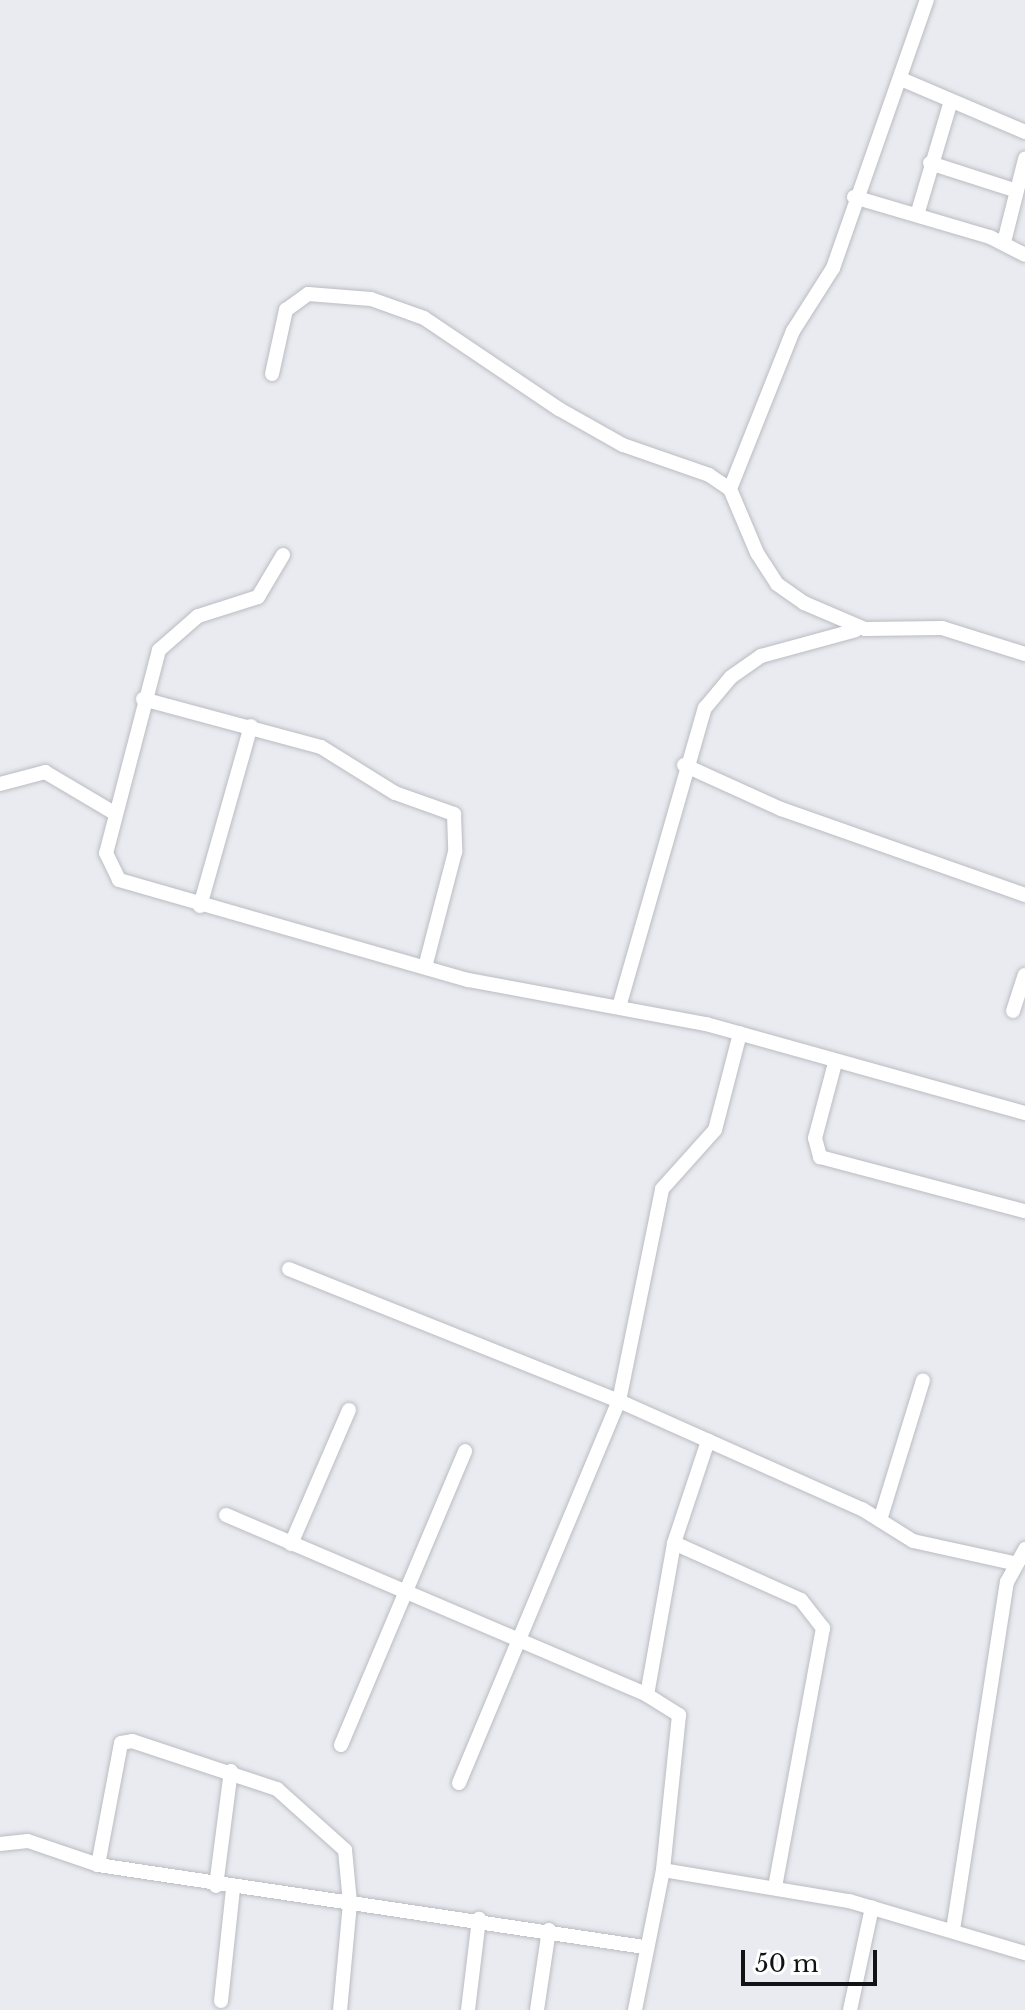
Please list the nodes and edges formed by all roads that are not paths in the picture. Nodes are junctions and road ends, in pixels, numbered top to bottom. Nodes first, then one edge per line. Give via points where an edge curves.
1 (927, 0) edge
2 (901, 79) junction
3 (950, 104) junction
4 (1025, 132) edge
5 (1025, 159) edge
6 (930, 163) junction
7 (1017, 191) junction
8 (854, 197) junction
9 (917, 215) junction
10 (1004, 242) junction
11 (1025, 255) edge
12 (272, 374) dead end
13 (730, 489) junction
14 (283, 555) dead end
15 (865, 629) junction
16 (1025, 654) edge
17 (143, 699) junction
18 (251, 726) junction
19 (684, 765) junction
20 (0, 784) edge
21 (114, 813) junction
22 (1025, 895) edge
23 (200, 906) junction
24 (425, 967) junction
25 (1025, 975) edge
26 (619, 1007) junction
27 (1013, 1011) dead end
28 (740, 1033) junction
29 (835, 1063) junction
30 (1025, 1113) edge
31 (1025, 1211) edge
32 (289, 1269) dead end
33 (923, 1380) dead end
34 (619, 1401) junction
35 (349, 1410) dead end
36 (708, 1441) junction
37 (465, 1451) dead end
38 (226, 1515) dead end
39 (880, 1520) junction
40 (674, 1543) junction
41 (291, 1544) junction
42 (1025, 1549) edge
43 (1013, 1563) junction
44 (407, 1594) junction
45 (519, 1643) junction
46 (647, 1695) junction
47 (341, 1745) dead end
48 (231, 1771) junction
49 (459, 1783) dead end
50 (0, 1844) edge
51 (98, 1865) junction
52 (663, 1870) junction
53 (216, 1886) junction
54 (775, 1887) junction
55 (233, 1888) junction
56 (350, 1903) junction
57 (872, 1907) junction
58 (479, 1919) junction
59 (549, 1930) junction
60 (953, 1930) junction
61 (644, 1947) junction
62 (1025, 1953) edge
63 (221, 2001) dead end
64 (340, 2010) edge
65 (468, 2010) edge
66 (537, 2010) edge
67 (635, 2010) edge
68 (850, 2010) edge

1 - 2 street
2 - 3 street
2 - 8 street
3 - 4 street
3 - 6 street
5 - 7 street
6 - 7 street
6 - 9 street
7 - 10 street
8 - 9 street
8 - 13 street via 833,268 793,331
9 - 10 street
10 - 11 street
12 - 13 street via 281,325 295,300 328,293 371,299 424,318 623,445 709,475
13 - 15 street via 777,584 835,620
14 - 17 street via 258,597 198,616 159,650
15 - 16 street via 942,628
15 - 19 street via 761,656 731,677 705,708
17 - 18 street
17 - 21 street
18 - 23 street
18 - 24 street via 321,747 395,793 454,814 455,852
19 - 22 street via 781,809
19 - 26 street
20 - 21 street via 45,772
21 - 23 street via 106,853 111,871 128,885
23 - 24 street
24 - 26 street via 525,993
25 - 27 street
26 - 28 street
28 - 29 street
28 - 34 street via 715,1130 662,1189
29 - 30 street
29 - 31 street via 815,1138 820,1157
32 - 34 street
33 - 39 street
34 - 36 street
34 - 45 street
35 - 41 street
36 - 39 street
36 - 40 street
37 - 44 street
38 - 41 street
39 - 43 street via 929,1547
40 - 46 street
40 - 54 street via 801,1600 823,1628
41 - 44 street
42 - 43 street
43 - 60 street
44 - 45 street
44 - 47 street
45 - 46 street
45 - 49 street
46 - 52 street via 679,1715 681,1729
48 - 51 street via 132,1741 121,1743
48 - 53 street
48 - 56 street via 277,1789 336,1839 348,1861
50 - 51 street via 28,1841
51 - 53 street
52 - 54 street
52 - 61 street
53 - 55 street
54 - 57 street
55 - 56 street
55 - 63 street
56 - 58 street
56 - 64 street
57 - 60 street
57 - 68 street
58 - 59 street
58 - 65 street
59 - 61 street
59 - 66 street
60 - 62 street
61 - 67 street

